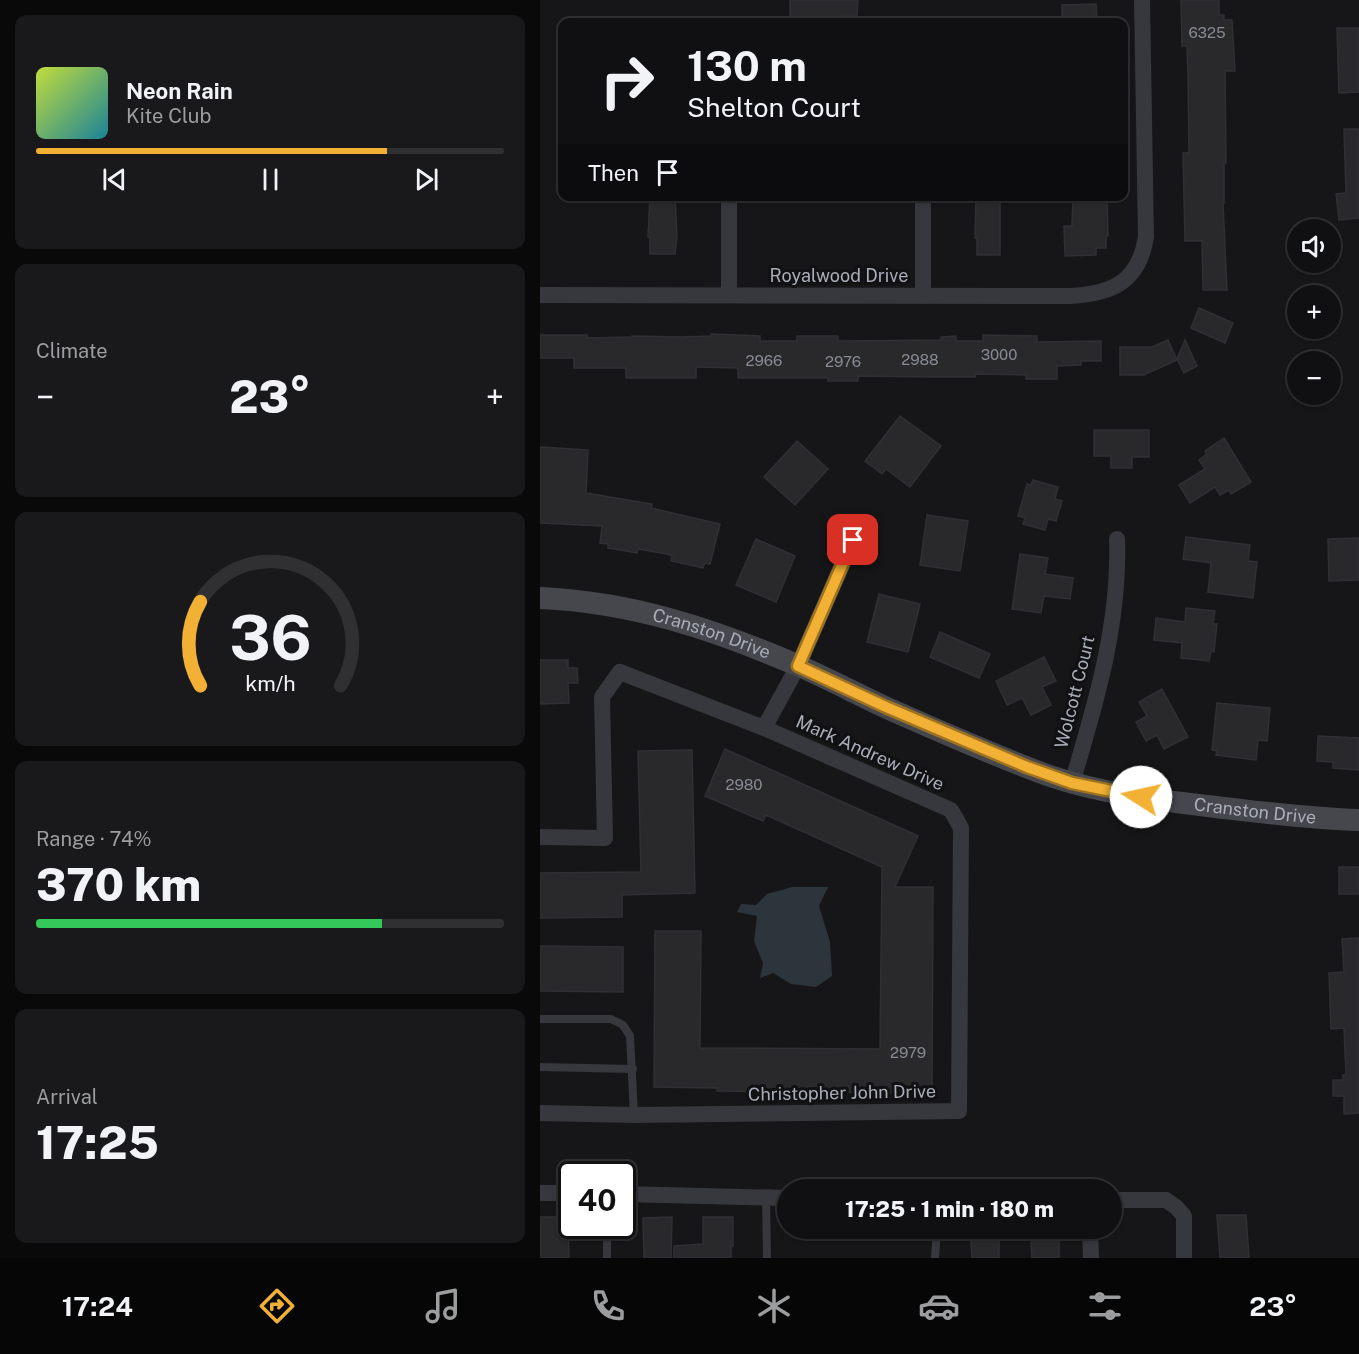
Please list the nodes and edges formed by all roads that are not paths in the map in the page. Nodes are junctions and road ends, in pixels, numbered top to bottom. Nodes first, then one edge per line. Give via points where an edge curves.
1 (1143, 0) edge
2 (729, 201) edge
3 (923, 201) edge
4 (540, 295) edge
5 (729, 295) junction
6 (922, 296) junction
7 (1117, 539) dead end
8 (853, 540) dead end
9 (540, 598) edge
10 (798, 666) junction
11 (764, 728) junction
12 (1072, 783) junction
13 (957, 818) joint
14 (1359, 820) edge
15 (540, 837) edge
16 (540, 1019) edge
17 (540, 1067) edge
18 (633, 1069) junction
19 (540, 1113) edge
20 (634, 1115) junction
21 (540, 1193) edge
22 (558, 1193) edge
23 (636, 1194) edge
24 (766, 1198) junction
25 (777, 1198) edge
26 (1122, 1200) edge
27 (607, 1239) edge
28 (936, 1239) edge
29 (1090, 1239) edge
30 (607, 1258) edge
31 (767, 1258) edge
32 (935, 1258) edge
33 (1091, 1258) edge
34 (1184, 1258) edge

1 - 6 street, Royalwood Drive via 1147,225 1144,250 1132,273 1119,284 1087,296
2 - 5 street
3 - 6 street
4 - 5 street, Royalwood Drive
5 - 6 street, Royalwood Drive
7 - 12 street, Wolcott Court via 1118,565 1107,654
8 - 10 street, Mark Andrew Drive
9 - 10 street, Cranston Drive via 598,603 656,615 717,633
10 - 11 street, Mark Andrew Drive
10 - 12 street, Cranston Drive via 993,753
11 - 13 street, Mark Andrew Drive via 951,810
11 - 15 street, Mark Andrew Drive via 620,672 602,697 605,838
12 - 14 street, Cranston Drive via 1187,804
13 - 20 street, Christopher John Drive via 961,828 959,1111
16 - 18 lane via 611,1019 623,1025 630,1036
17 - 18 lane
18 - 20 lane
19 - 20 street, Christopher John Drive
21 - 22 street
23 - 24 street
24 - 25 street
24 - 31 lane
26 - 34 street via 1166,1200 1176,1207 1185,1216
27 - 30 lane
28 - 32 lane
29 - 33 street

